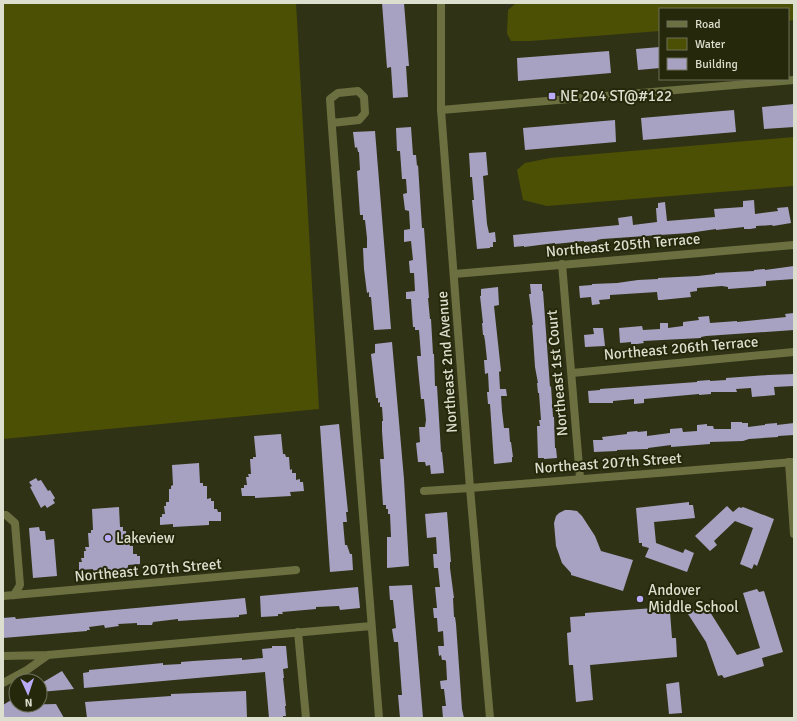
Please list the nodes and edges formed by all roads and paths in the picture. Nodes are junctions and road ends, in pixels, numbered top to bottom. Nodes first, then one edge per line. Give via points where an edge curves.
1 (441, 3) edge
2 (794, 80) edge
3 (441, 110) junction
4 (332, 124) junction
5 (794, 245) edge
6 (562, 264) junction
7 (454, 274) junction
8 (794, 352) edge
9 (572, 373) junction
10 (791, 462) edge
11 (580, 478) junction
12 (470, 488) junction
13 (424, 491) dead end
14 (3, 515) edge
15 (794, 534) edge
16 (296, 570) dead end
17 (14, 595) junction
18 (3, 596) edge
19 (371, 626) junction
20 (298, 632) junction
21 (48, 655) junction
22 (3, 656) edge
23 (3, 683) edge
24 (306, 718) edge
25 (379, 718) edge
26 (490, 718) edge

1 - 3 street, Northeast 2nd Avenue
2 - 3 street
3 - 7 street, Northeast 2nd Avenue
4 - 4 street via 330,99 338,93 358,91 364,97 365,113 359,120
4 - 19 street
5 - 6 street, Northeast 205th Terrace
6 - 7 street, Northeast 205th Terrace
6 - 9 street, Northeast 1st Court
7 - 12 street, Northeast 2nd Avenue
8 - 9 street, Northeast 206th Terrace
9 - 11 street, Northeast 1st Court
10 - 11 street, Northeast 207th Street
10 - 15 street
11 - 12 street, Northeast 207th Street
12 - 13 street, Northeast 207th Street
12 - 26 street, Northeast 2nd Avenue
14 - 17 street via 15,523 20,585
16 - 17 street, Northeast 207th Street
17 - 18 street, Northeast 207th Street
19 - 20 street
19 - 25 street
20 - 21 street
20 - 24 street
21 - 22 street
21 - 23 street

